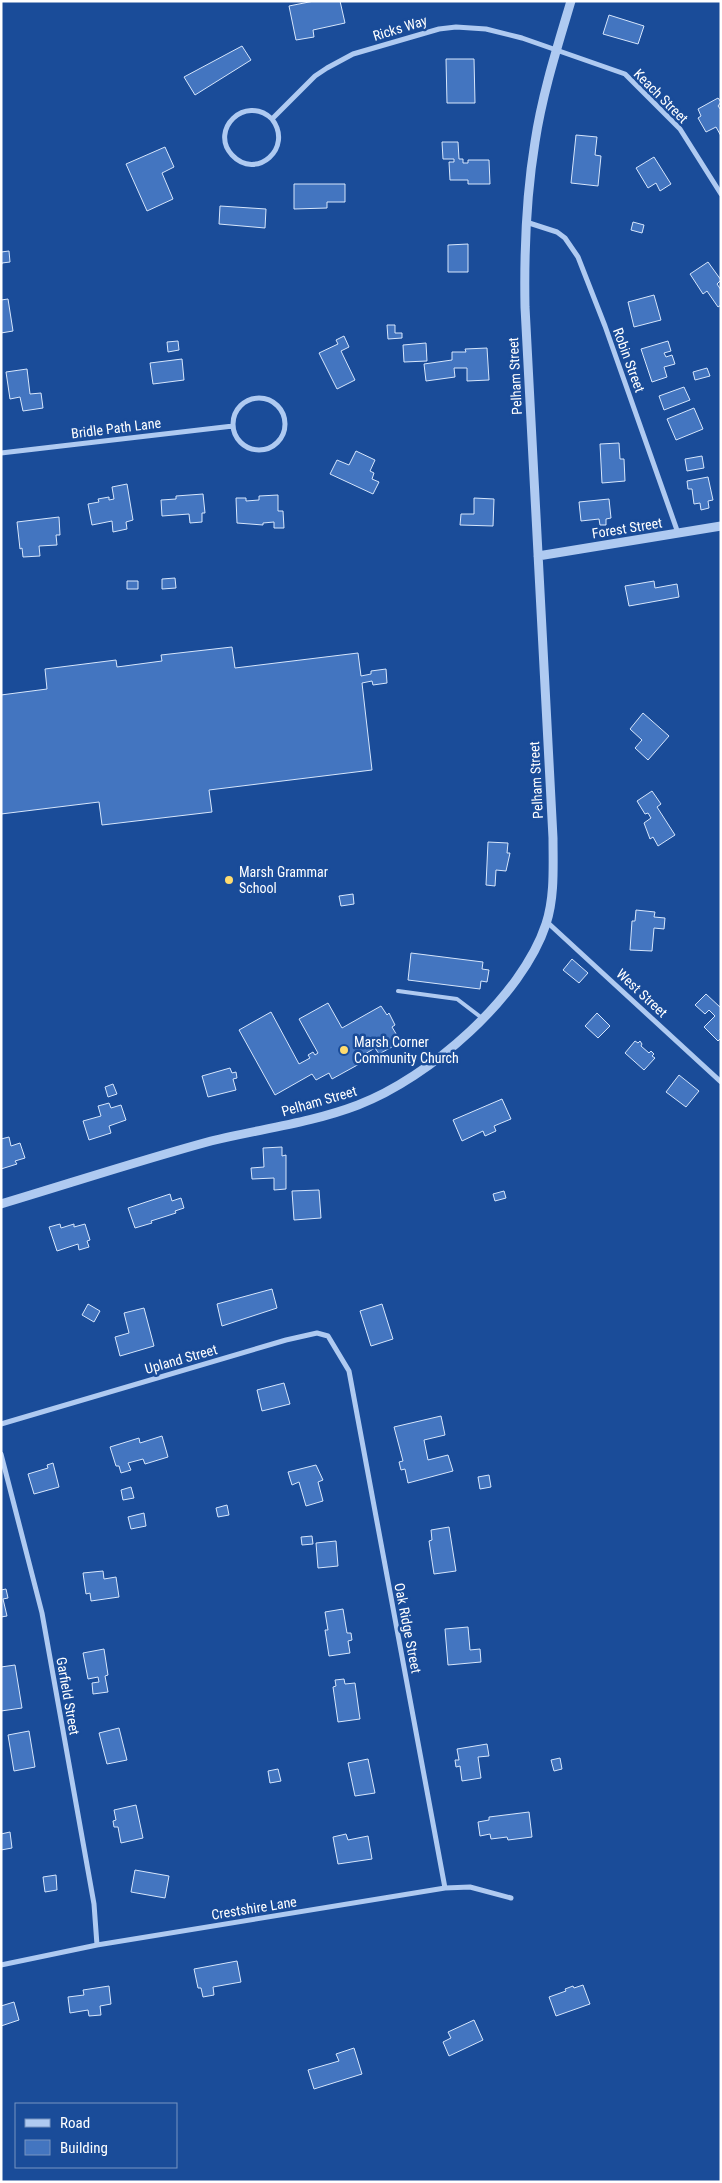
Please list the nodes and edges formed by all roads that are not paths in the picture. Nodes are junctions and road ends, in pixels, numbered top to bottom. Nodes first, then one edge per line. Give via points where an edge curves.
1 (571, 1) edge
2 (556, 50) junction
3 (272, 119) junction
4 (721, 194) edge
5 (526, 222) junction
6 (233, 426) junction
7 (1, 453) edge
8 (721, 526) edge
9 (678, 533) junction
10 (538, 556) junction
11 (547, 922) junction
12 (398, 991) dead end
13 (482, 1018) junction
14 (721, 1082) edge
15 (1, 1204) edge
16 (348, 1371) joint
17 (1, 1424) edge
18 (1, 1454) edge
19 (445, 1888) junction
20 (511, 1898) dead end
21 (97, 1945) junction
22 (1, 1965) edge

1 - 2 street, Pelham Street
2 - 3 street, Ricks Way via 486,29 456,27 425,32 353,54 327,68
2 - 4 street, Keach Street via 625,74 680,129
2 - 5 street, Pelham Street via 535,142
3 - 3 street via 263,112 240,112 226,130 226,142 234,157 248,164 269,158 279,139 278,128
5 - 9 street, Robin Street via 561,235 575,252 605,326
5 - 10 street, Pelham Street via 525,307
6 - 6 street via 242,445 262,451 277,444 286,426 279,406 259,398 240,406
6 - 7 street, Bridle Path Lane
8 - 9 street, Forest Street
9 - 10 street, Forest Street
10 - 11 street, Pelham Street via 553,838 552,895
11 - 13 street, Pelham Street via 537,949 521,974
11 - 14 street, West Street
12 - 13 lane via 457,999
13 - 15 street, Pelham Street via 433,1064 358,1105 211,1141
16 - 17 street, Upland Street via 328,1336 317,1333
16 - 19 street, Oak Ridge Street
18 - 21 street, Garfield Street via 42,1613 94,1904
19 - 20 street, Crestshire Lane via 470,1887
19 - 21 street, Crestshire Lane
21 - 22 street, Crestshire Lane

